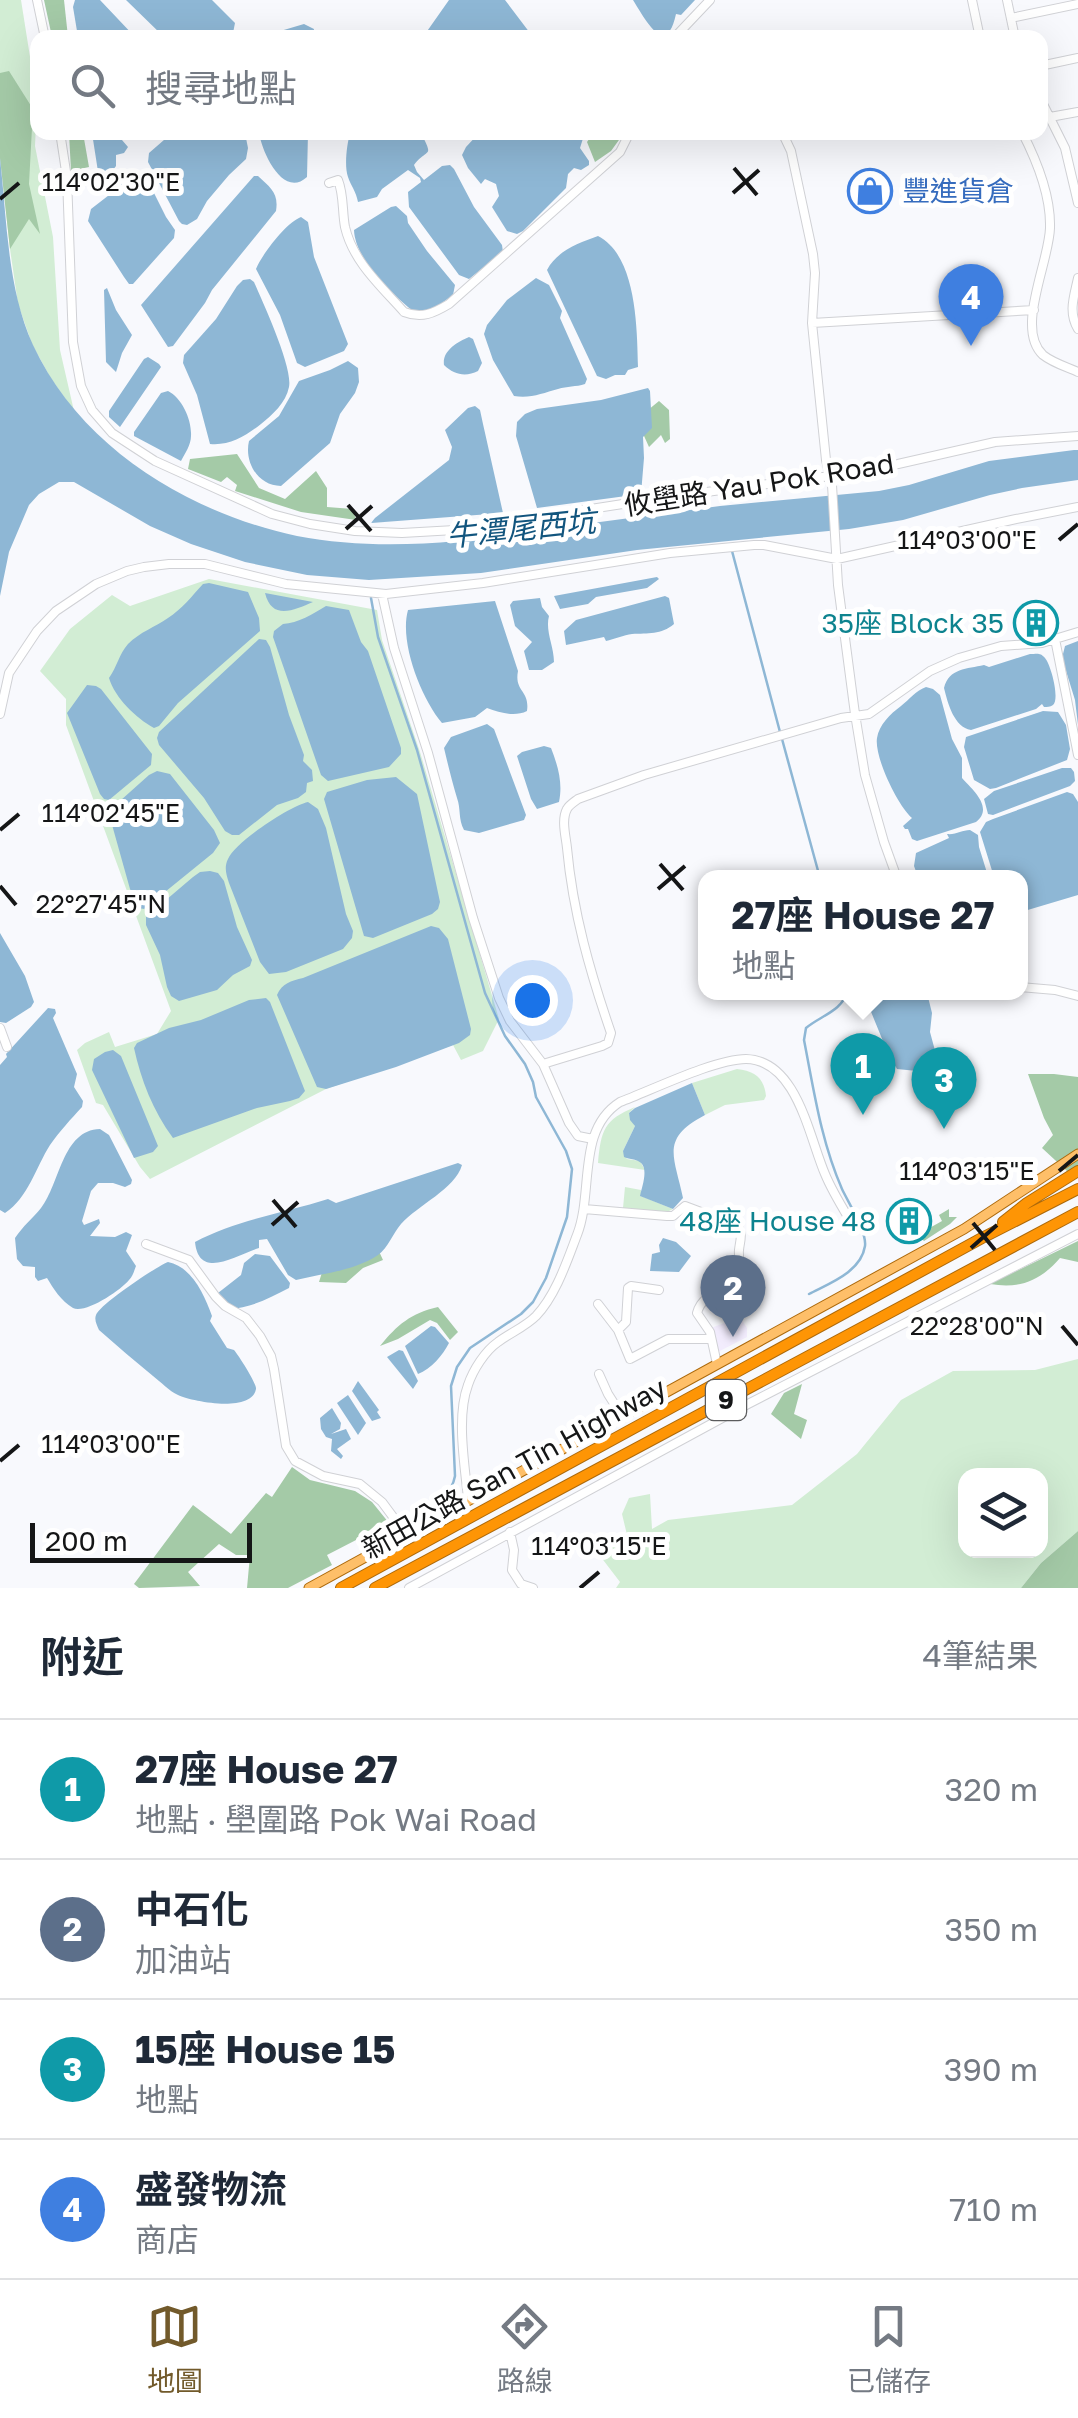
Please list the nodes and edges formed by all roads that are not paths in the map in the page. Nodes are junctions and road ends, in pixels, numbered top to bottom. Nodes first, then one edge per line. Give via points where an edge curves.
1 (37, 0) edge
2 (710, 0) edge
3 (972, 0) edge
4 (1007, 0) edge
5 (1078, 4) edge
6 (1011, 18) junction
7 (43, 30) edge
8 (682, 30) edge
9 (978, 30) edge
10 (1013, 30) edge
11 (1078, 58) edge
12 (1048, 64) edge
13 (1078, 112) edge
14 (1048, 114) edge
15 (1050, 118) junction
16 (61, 140) edge
17 (626, 140) edge
18 (786, 140) edge
19 (1025, 140) edge
20 (1074, 166) edge
21 (329, 183) dead end
22 (1078, 204) edge
23 (1078, 278) edge
24 (1075, 303) edge
25 (1034, 310) junction
26 (812, 323) junction
27 (1078, 329) edge
28 (1078, 372) edge
29 (1078, 436) edge
30 (831, 481) junction
31 (1078, 507) edge
32 (837, 559) junction
33 (382, 594) junction
34 (1078, 632) edge
35 (1055, 639) junction
36 (0, 714) edge
37 (856, 717) junction
38 (1078, 755) edge
39 (895, 870) edge
40 (1028, 988) edge
41 (1078, 996) edge
42 (0, 1028) edge
43 (7, 1047) dead end
44 (543, 1064) junction
45 (593, 1138) junction
46 (1078, 1154) edge
47 (1078, 1171) edge
48 (1078, 1190) edge
49 (584, 1209) junction
50 (1078, 1212) edge
51 (852, 1222) dead end
52 (1078, 1234) edge
53 (982, 1238) junction
54 (146, 1244) dead end
55 (659, 1290) dead end
56 (598, 1304) dead end
57 (618, 1330) junction
58 (710, 1338) junction
59 (718, 1364) junction
60 (598, 1374) dead end
61 (622, 1416) junction
62 (468, 1499) junction
63 (510, 1532) junction
64 (405, 1533) junction
65 (308, 1588) edge
66 (341, 1588) edge
67 (375, 1588) edge
68 (410, 1588) edge
69 (532, 1588) edge

1 - 7 street
2 - 8 street
3 - 9 street
4 - 6 street
5 - 6 street
6 - 10 street
11 - 12 street
13 - 15 street
14 - 15 street
15 - 20 street
16 - 30 street, 攸壆路 Yau Pok Road via 73,342 92,410 112,433 156,461 228,495 310,524 402,533
17 - 21 street via 431,315 404,312 363,266 346,230 342,189 338,180
18 - 26 street via 813,254
19 - 25 street via 1050,221
20 - 22 street
23 - 24 street
24 - 27 street
25 - 26 street
25 - 28 street via 1036,346
26 - 30 street
29 - 30 street, 攸壆路 Yau Pok Road via 995,442
30 - 32 street
31 - 32 street
32 - 33 street via 764,545 731,547
32 - 37 street
33 - 36 street via 286,584 205,564 127,571 74,597 37,630 9,674
33 - 44 street via 499,998
34 - 35 street
35 - 37 street via 959,658
35 - 38 street
37 - 39 street via 865,775
37 - 44 street via 644,775 567,809 582,944 612,1033 602,1046
40 - 41 street
42 - 43 street
44 - 45 street via 569,1124 578,1136
45 - 49 street
45 - 51 street via 620,1102 724,1062 764,1063 796,1097
46 - 59 main road via 964,1229
47 - 53 highway
48 - 53 highway, 新田公路 San Tin Highway / 9
49 - 58 street via 673,1216 685,1206 738,1226 738,1280 698,1307
49 - 62 street via 551,1296 536,1316 494,1344 467,1386
50 - 67 highway, 新田公路 San Tin Highway / 9
52 - 63 street
53 - 66 highway, 新田公路 San Tin Highway / 9
54 - 64 street via 189,1260 216,1298 260,1336 271,1356 286,1446 296,1461 360,1484
55 - 57 street via 628,1288 626,1322
56 - 57 street
57 - 58 street via 630,1359 668,1340
58 - 59 street
59 - 61 main road
60 - 61 street
61 - 62 main road
62 - 64 main road
63 - 68 street
63 - 69 street via 512,1570
64 - 65 main road

